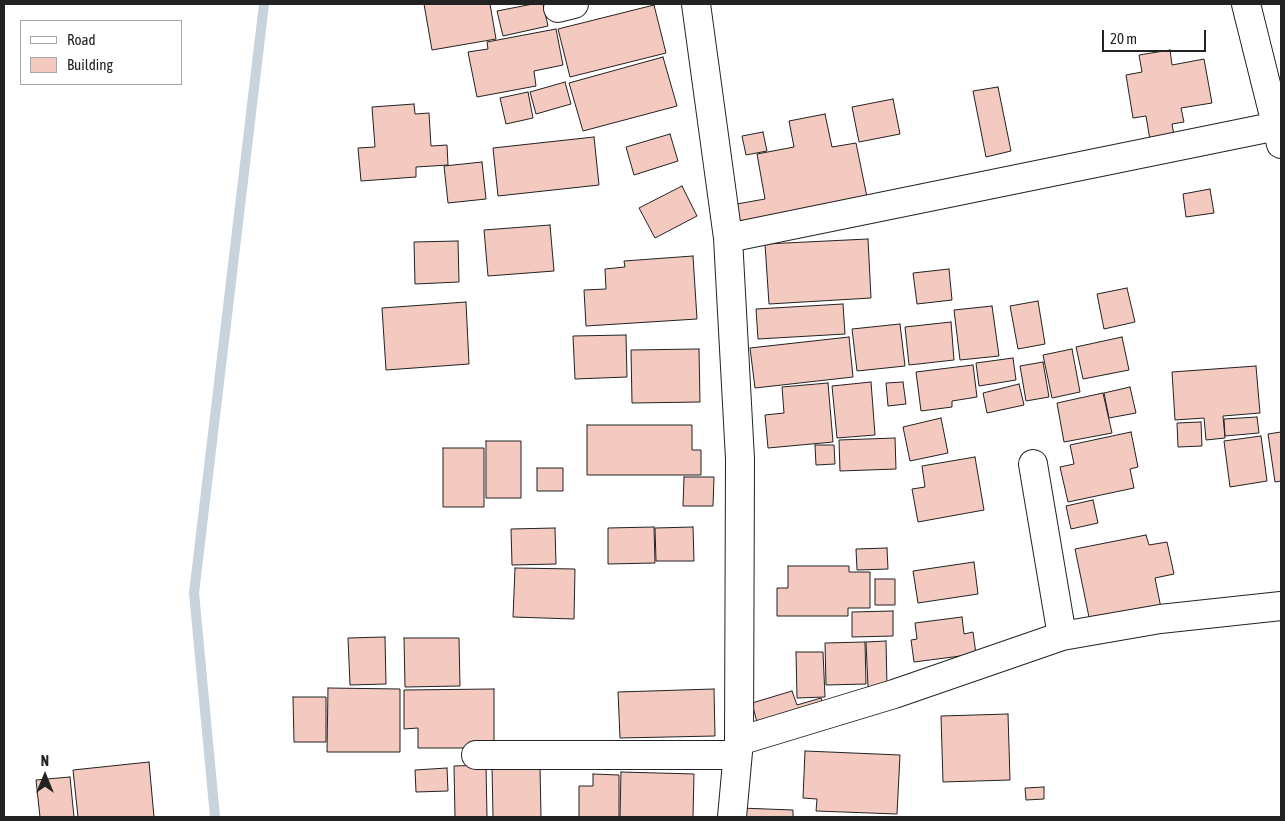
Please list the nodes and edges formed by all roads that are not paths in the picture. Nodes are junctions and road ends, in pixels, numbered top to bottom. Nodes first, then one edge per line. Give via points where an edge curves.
1 (696, 4) edge
2 (1246, 4) edge
3 (1279, 135) edge
4 (728, 238) junction
5 (1032, 464) dead end
6 (1281, 606) edge
7 (1062, 636) junction
8 (738, 748) junction
9 (476, 755) dead end
10 (732, 817) edge

1 - 4 street
2 - 3 street
3 - 4 street
4 - 8 street via 740,459
5 - 7 street
6 - 7 street via 1160,619
7 - 8 street
8 - 9 street
8 - 10 street

